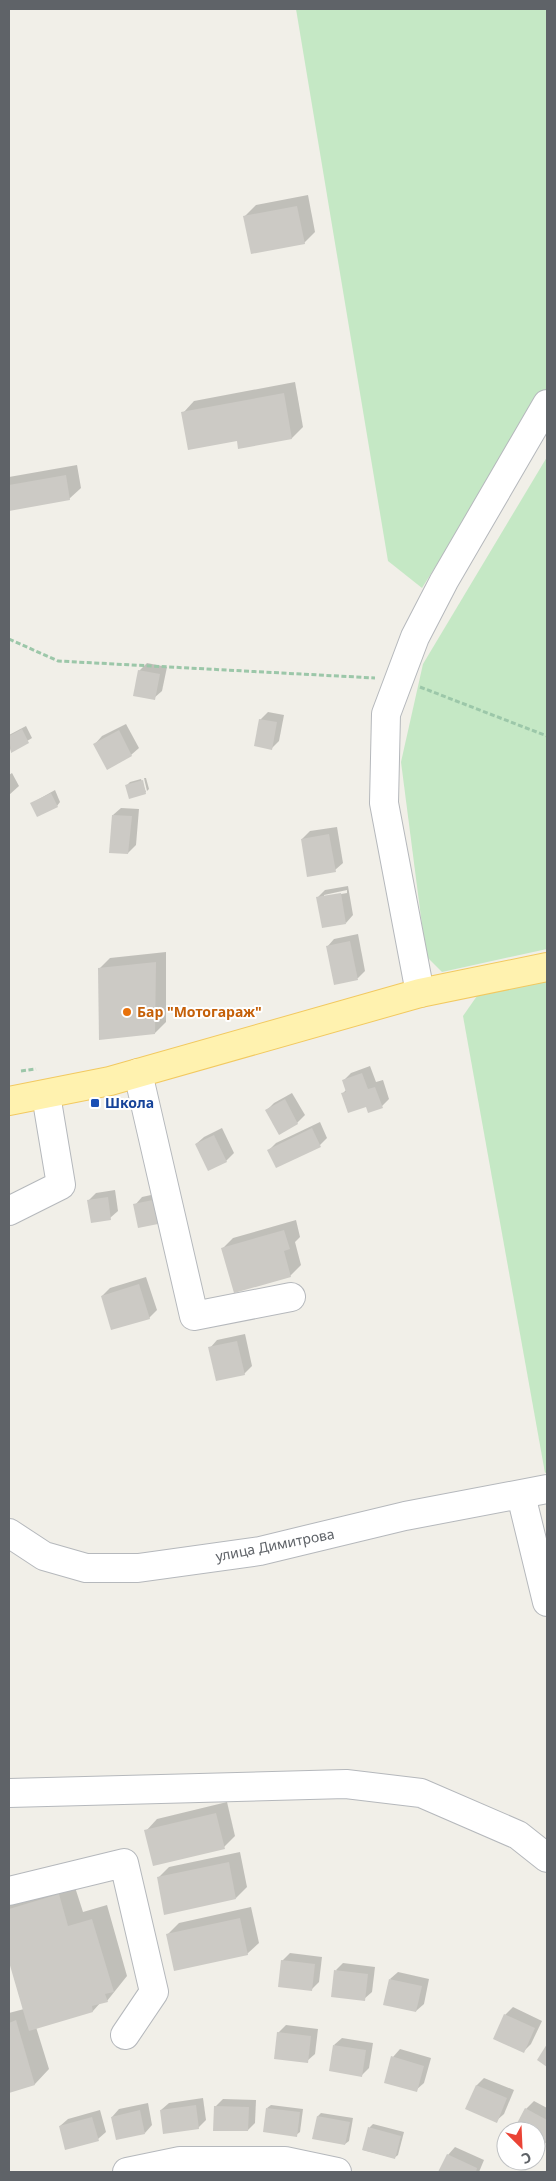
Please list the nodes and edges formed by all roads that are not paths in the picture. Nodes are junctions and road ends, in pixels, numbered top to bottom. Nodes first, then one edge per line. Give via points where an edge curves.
1 (547, 404) edge
2 (547, 967) edge
3 (420, 993) junction
4 (138, 1073) junction
5 (46, 1095) junction
6 (9, 1101) edge
7 (9, 1211) edge
8 (291, 1297) dead end
9 (547, 1489) edge
10 (521, 1495) junction
11 (9, 1533) edge
12 (547, 1602) edge
13 (9, 1793) edge
14 (547, 1858) edge
15 (9, 1891) edge
16 (125, 2035) dead end
17 (127, 2172) edge
18 (337, 2172) edge

1 - 3 street via 444,581 415,637 386,714 384,803
2 - 3 main road
3 - 4 main road
4 - 5 main road
4 - 8 street via 194,1316
5 - 6 main road
5 - 7 street via 61,1185
9 - 10 street, улица Димитрова
10 - 11 street, улица Димитрова via 405,1516 260,1551 138,1568 86,1568 44,1556
10 - 12 street
13 - 14 street via 346,1784 422,1793 518,1835
15 - 16 street via 124,1863 154,1992
17 - 18 street via 180,2161 285,2161

